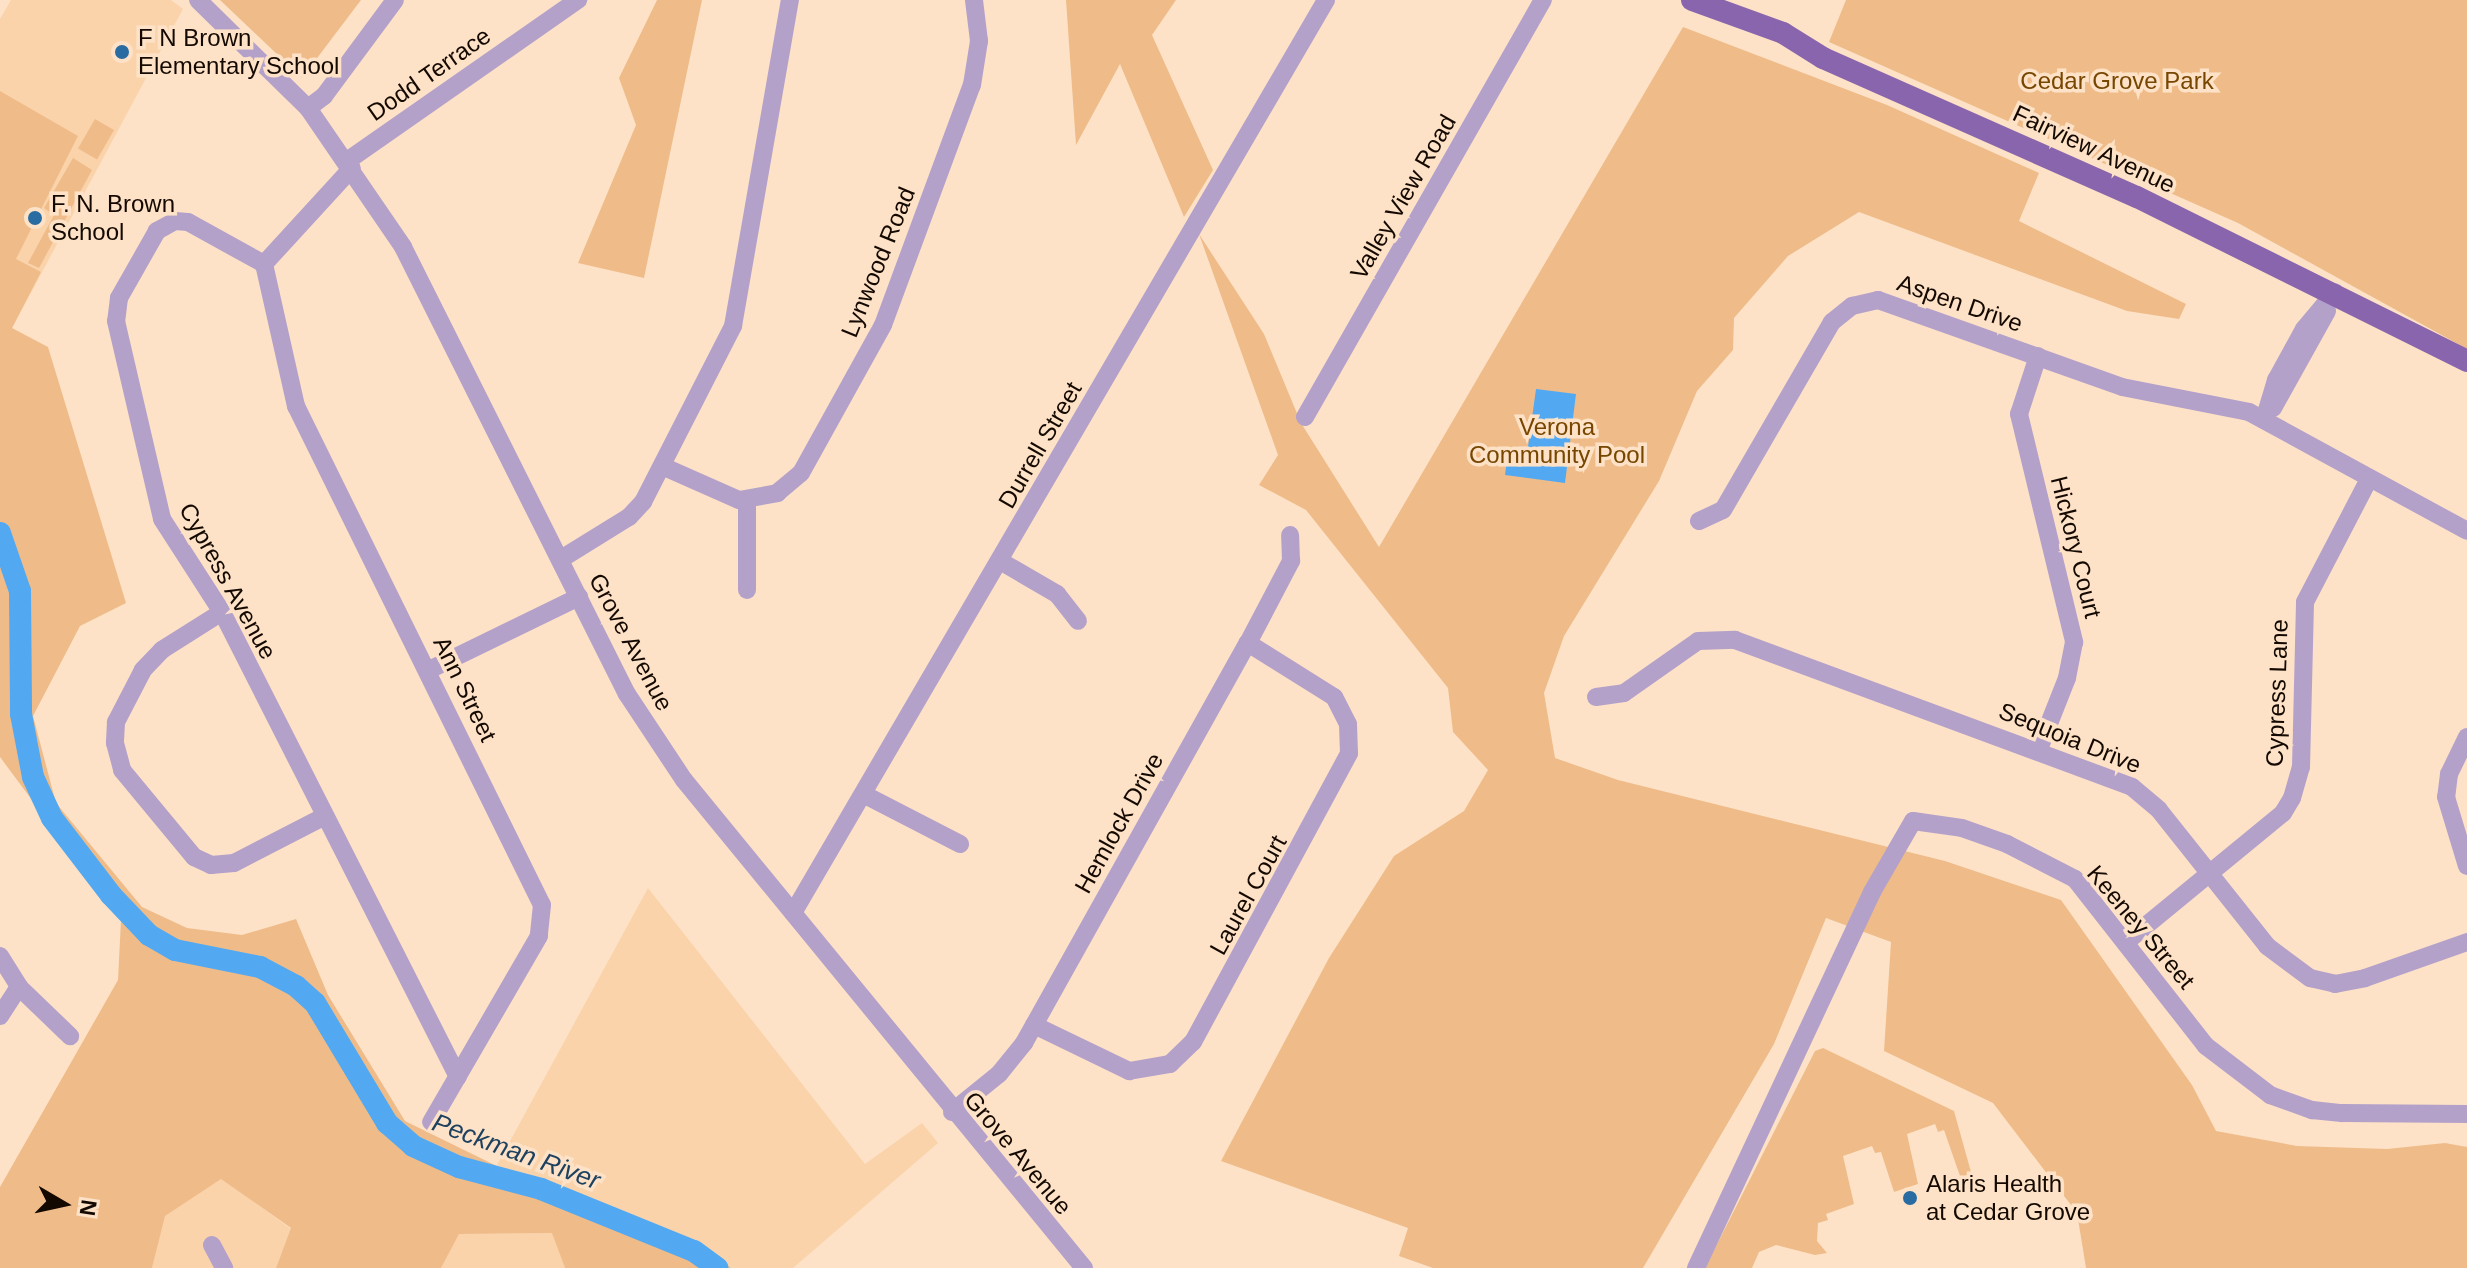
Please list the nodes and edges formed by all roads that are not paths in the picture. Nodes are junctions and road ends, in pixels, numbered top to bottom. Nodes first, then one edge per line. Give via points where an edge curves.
1 (198, 0) edge
2 (395, 0) edge
3 (578, 0) edge
4 (790, 0) edge
5 (974, 0) edge
6 (1326, 0) edge
7 (1543, 0) edge
8 (1692, 0) edge
9 (308, 108) junction
10 (350, 164) junction
11 (264, 264) junction
12 (2335, 292) junction
13 (2038, 356) junction
14 (2467, 361) edge
15 (1305, 417) dead end
16 (2264, 420) junction
17 (662, 466) junction
18 (2369, 479) junction
19 (747, 500) junction
20 (1699, 521) dead end
21 (2467, 531) edge
22 (1290, 535) dead end
23 (561, 559) junction
24 (1000, 561) junction
25 (747, 590) dead end
26 (579, 597) junction
27 (222, 612) junction
28 (1078, 621) dead end
29 (1248, 643) junction
30 (429, 670) junction
31 (1596, 697) dead end
32 (2467, 737) edge
33 (2039, 749) junction
34 (865, 795) junction
35 (325, 816) junction
36 (960, 844) dead end
37 (2467, 866) edge
38 (2212, 873) junction
39 (793, 913) junction
40 (2126, 942) junction
41 (2467, 942) edge
42 (0, 956) edge
43 (19, 987) junction
44 (0, 1016) edge
45 (1034, 1025) junction
46 (70, 1036) dead end
47 (458, 1077) junction
48 (952, 1112) junction
49 (2467, 1114) edge
50 (431, 1122) dead end
51 (212, 1245) dead end
52 (224, 1268) edge
53 (1084, 1268) edge
54 (1696, 1268) edge

1 - 9 street, Grove Avenue
2 - 9 street via 324,96
3 - 10 street, Dodd Terrace
4 - 17 street via 733,326
5 - 19 street, Lynwood Road via 979,41 972,85 883,325 801,473 777,493
6 - 24 street, Durrell Street
7 - 15 street, Valley View Road
8 - 12 main road, Fairview Avenue via 1783,33 1823,58 2044,154
9 - 10 street, Grove Avenue
10 - 11 street
10 - 23 street, Grove Avenue via 403,247
11 - 27 street, Cypress Avenue via 188,222 169,223 157,231 116,312 162,519
11 - 30 street, Ann Street via 296,406
12 - 14 main road, Fairview Avenue
12 - 16 street via 2289,387
13 - 16 street, Aspen Drive via 2122,387 2220,403
13 - 20 street, Aspen Drive via 1888,301 1852,306 1832,322 1723,510
13 - 33 street, Hickory Court via 2019,414 2074,642 2067,678
16 - 18 street, Aspen Drive
17 - 19 street via 723,496
17 - 23 street via 629,517
18 - 21 street, Aspen Drive
18 - 38 street, Cypress Lane via 2305,602 2301,767 2295,791 2283,813
19 - 25 street
22 - 29 street, Hemlock Drive via 1291,561
23 - 26 street, Grove Avenue
24 - 28 street via 1057,594
24 - 34 street, Durrell Street
26 - 30 street
26 - 39 street, Grove Avenue via 627,694 684,780
27 - 35 street, Cypress Avenue
27 - 35 street via 162,650 143,670 116,722 122,770 194,857 211,865 234,863
29 - 45 street, Hemlock Drive
29 - 45 street, Laurel Court via 1334,697 1348,724 1349,753 1201,1029 1179,1058 1139,1072 1109,1065
30 - 47 street, Ann Street via 543,912 539,936
31 - 33 street, Sequoia Drive via 1624,693 1691,644 1720,637
32 - 37 street via 2449,774 2446,797
33 - 38 street, Sequoia Drive via 2141,793
34 - 36 street
34 - 39 street, Durrell Street
35 - 47 street, Cypress Avenue
38 - 40 street, Cypress Lane
38 - 41 street, Sequoia Drive via 2267,946 2310,978 2335,984 2365,978
39 - 48 street, Grove Avenue
40 - 49 street, Keeney Street via 2206,1046 2270,1095 2342,1113
40 - 54 street, Keeney Street via 2075,879 2007,844 1962,828 1913,821 1872,892
42 - 43 street
43 - 44 street
43 - 46 street
45 - 48 street, Hemlock Drive via 1010,1063
47 - 50 street, Ann Street
48 - 53 street, Grove Avenue
51 - 52 street

